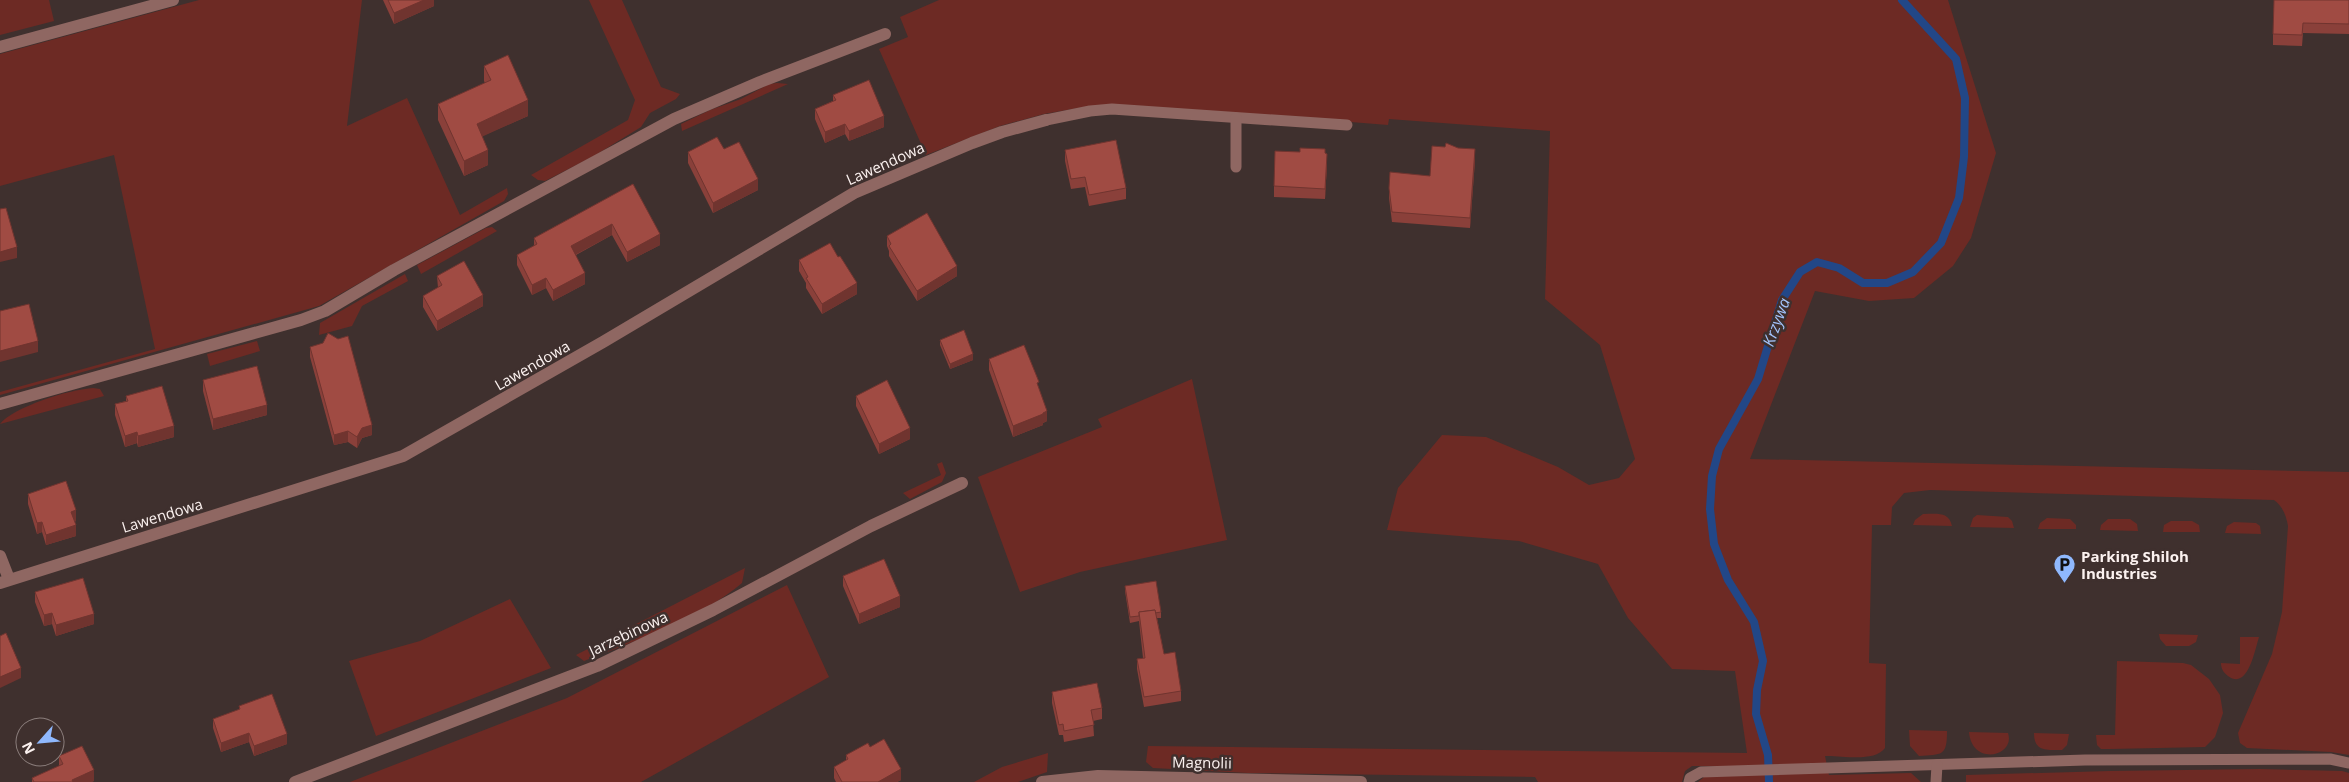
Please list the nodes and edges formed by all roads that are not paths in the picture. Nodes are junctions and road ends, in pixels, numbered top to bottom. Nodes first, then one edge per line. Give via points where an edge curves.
1 (173, 0) edge
2 (151, 3) edge
3 (885, 34) dead end
4 (0, 47) edge
5 (1236, 118) junction
6 (1046, 120) joint
7 (1347, 125) dead end
8 (1236, 167) dead end
9 (0, 404) edge
10 (962, 483) dead end
11 (0, 556) edge
12 (4, 581) edge
13 (2349, 763) edge
14 (1937, 765) junction
15 (295, 782) edge
16 (1042, 782) edge
17 (1361, 782) edge
18 (1689, 782) edge
19 (1936, 782) edge

1 - 2 street
2 - 4 street
3 - 9 street via 674,119 325,311
5 - 6 lane via 1112,109
5 - 7 lane
5 - 8 lane
6 - 12 street, Lawendowa via 972,143 854,193 403,456
10 - 15 street, Jarzębinowa via 597,666
11 - 12 street, Lawendowa
13 - 14 lane via 2330,759 2225,759
14 - 18 lane via 1701,772
14 - 19 lane
16 - 17 street, Magnolii via 1098,776

